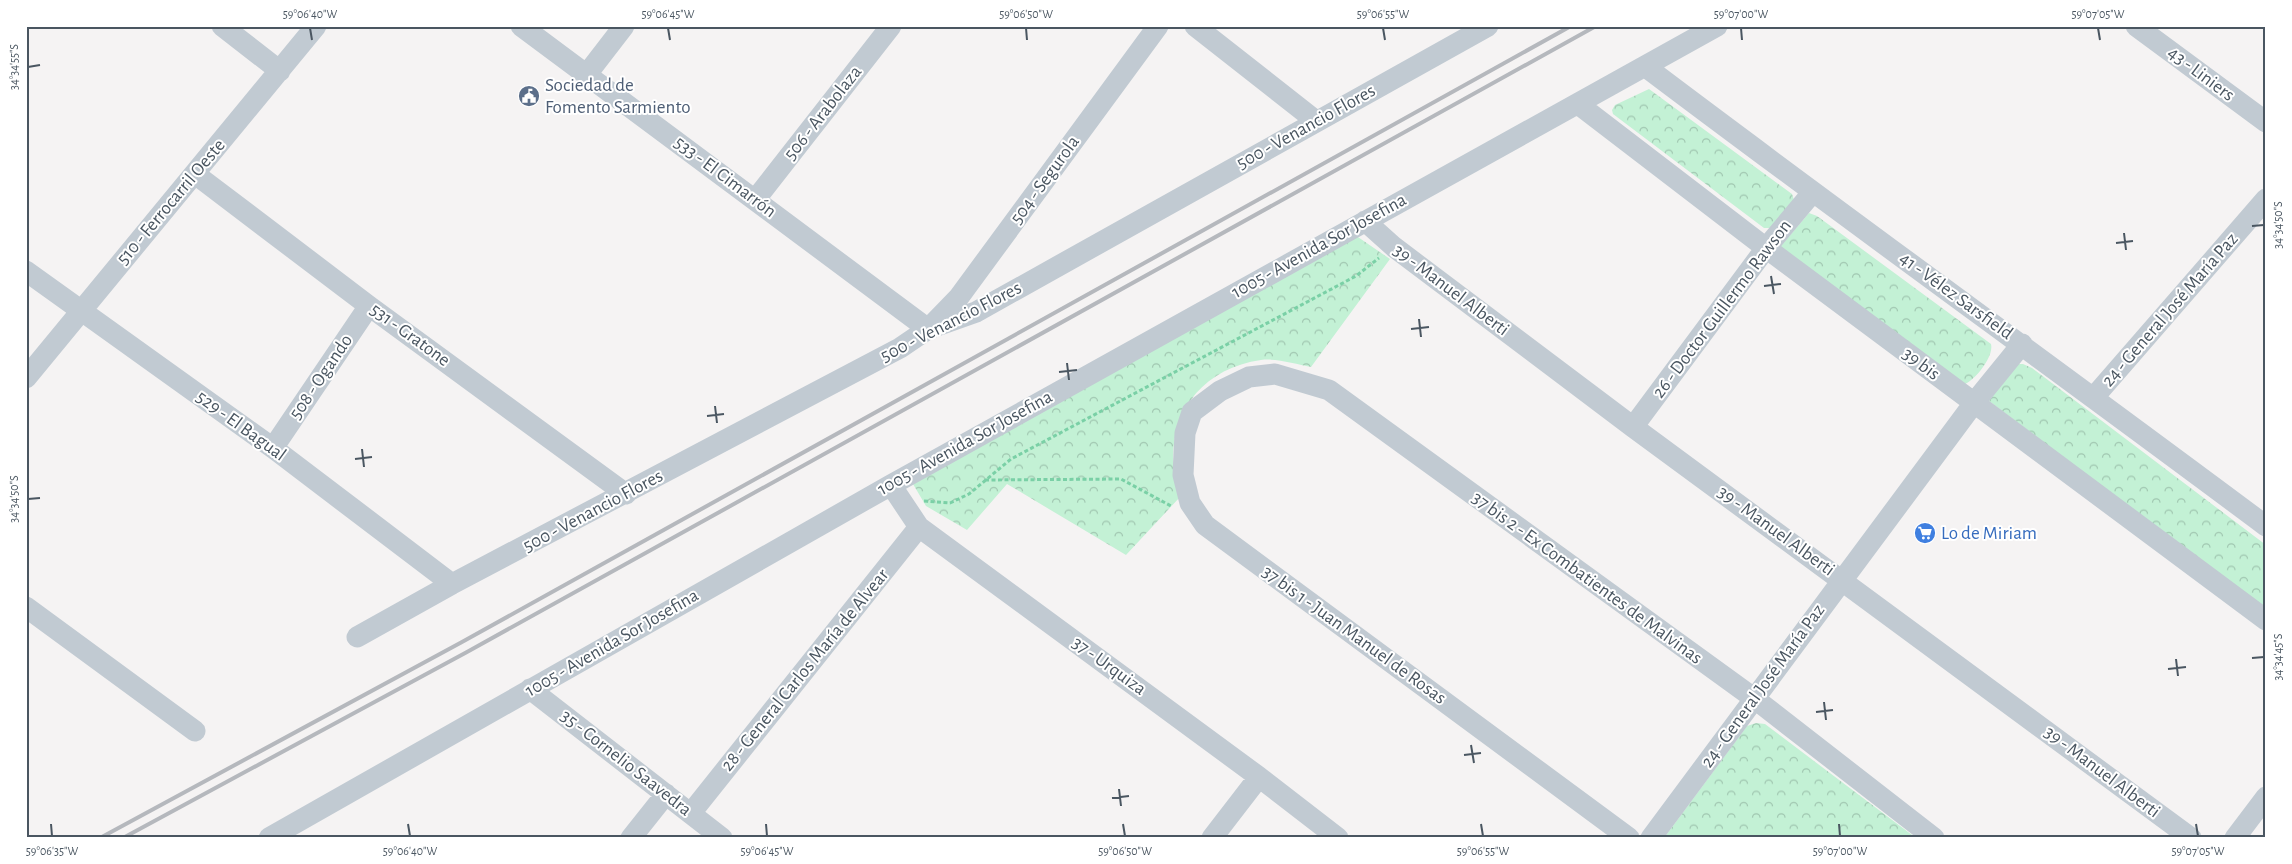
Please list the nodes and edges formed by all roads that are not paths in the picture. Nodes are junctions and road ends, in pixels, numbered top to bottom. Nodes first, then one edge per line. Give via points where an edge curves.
1 (222, 26) edge
2 (316, 26) edge
3 (522, 26) edge
4 (624, 26) edge
5 (890, 26) edge
6 (1158, 26) edge
7 (1194, 26) edge
8 (1488, 26) edge
9 (1718, 26) edge
10 (2136, 26) edge
11 (1646, 66) junction
12 (280, 71) junction
13 (587, 74) junction
14 (1578, 104) junction
15 (1316, 121) junction
16 (2266, 122) edge
17 (195, 174) junction
18 (1812, 193) junction
19 (2266, 199) edge
20 (755, 200) junction
21 (1365, 221) junction
22 (1766, 248) junction
23 (26, 271) edge
24 (369, 306) junction
25 (80, 311) junction
26 (928, 329) junction
27 (2022, 344) junction
28 (26, 378) edge
29 (1220, 391) joint
30 (2094, 397) junction
31 (1974, 403) junction
32 (1633, 427) junction
33 (273, 448) junction
34 (895, 492) junction
35 (626, 494) junction
36 (919, 526) junction
37 (2266, 526) edge
38 (1842, 579) junction
39 (452, 584) junction
40 (26, 607) edge
41 (2266, 620) edge
42 (357, 637) dead end
43 (530, 689) junction
44 (1755, 699) junction
45 (195, 731) dead end
46 (1259, 776) junction
47 (666, 794) junction
48 (2266, 797) edge
49 (691, 813) junction
50 (268, 838) edge
51 (631, 838) edge
52 (722, 838) edge
53 (1212, 838) edge
54 (1338, 838) edge
55 (1629, 838) edge
56 (1651, 838) edge
57 (1934, 838) edge
58 (2191, 838) edge
59 (2235, 838) edge

1 - 12 street
2 - 12 street, 510 - Ferrocarril Oeste
3 - 13 street, 533 - El Cimarrón
4 - 13 street
5 - 20 street, 506 - Arabolaza
6 - 26 street, 504 - Segurola via 959,296
7 - 15 street
8 - 15 street, 500 - Venancio Flores
9 - 11 street, 1005 - Avenida Sor Josefina
10 - 16 street, 43 - Liniers
11 - 14 street, 1005 - Avenida Sor Josefina
11 - 18 street, 41 - Vélez Sarsfield
12 - 17 street, 510 - Ferrocarril Oeste
13 - 20 street, 533 - El Cimarrón
14 - 21 street, 1005 - Avenida Sor Josefina
14 - 22 street, 39 bis
15 - 26 street, 500 - Venancio Flores via 976,312
17 - 24 street, 531 - Gratone
17 - 25 street, 510 - Ferrocarril Oeste
18 - 22 street, 26 - Doctor Guillermo Rawson
18 - 27 street, 41 - Vélez Sarsfield
19 - 30 street, 24 - General José María Paz
20 - 26 street, 533 - El Cimarrón
21 - 32 street, 39 - Manuel Alberti via 1394,248
21 - 34 street, 1005 - Avenida Sor Josefina
22 - 31 street, 39 bis
22 - 32 street, 26 - Doctor Guillermo Rawson
23 - 25 street, 529 - El Bagual
24 - 33 street, 508 - Ogando
24 - 35 street, 531 - Gratone
25 - 28 street, 510 - Ferrocarril Oeste
25 - 33 street, 529 - El Bagual
26 - 35 street, 500 - Venancio Flores via 900,348
27 - 30 street, 41 - Vélez Sarsfield
27 - 31 street, 24 - General José María Paz
29 - 44 street, 37 bis 2 - Ex Combatientes de Malvinas via 1249,377 1275,374 1330,390
29 - 55 street, 37 bis 1 - Juan Manuel de Rosas via 1192,412 1185,434 1183,476 1190,503 1205,525
30 - 37 street, 41 - Vélez Sarsfield
31 - 38 street, 24 - General José María Paz
31 - 41 street, 39 bis
32 - 38 street, 39 - Manuel Alberti
33 - 39 street, 529 - El Bagual
34 - 36 street, 37 - Urquiza
34 - 43 street, 1005 - Avenida Sor Josefina
35 - 39 street, 500 - Venancio Flores
36 - 46 street, 37 - Urquiza
36 - 49 street, 28 - General Carlos María de Alvear
38 - 44 street, 24 - General José María Paz
38 - 58 street, 39 - Manuel Alberti
39 - 42 street, 500 - Venancio Flores
40 - 45 street
43 - 47 street, 35 - Cornelio Saavedra
43 - 50 street, 1005 - Avenida Sor Josefina
44 - 56 street, 24 - General José María Paz
44 - 57 street, 37 bis 2 - Ex Combatientes de Malvinas
46 - 53 street
46 - 54 street, 37 - Urquiza
47 - 49 street, 35 - Cornelio Saavedra
47 - 51 street
48 - 59 street
49 - 52 street, 35 - Cornelio Saavedra

